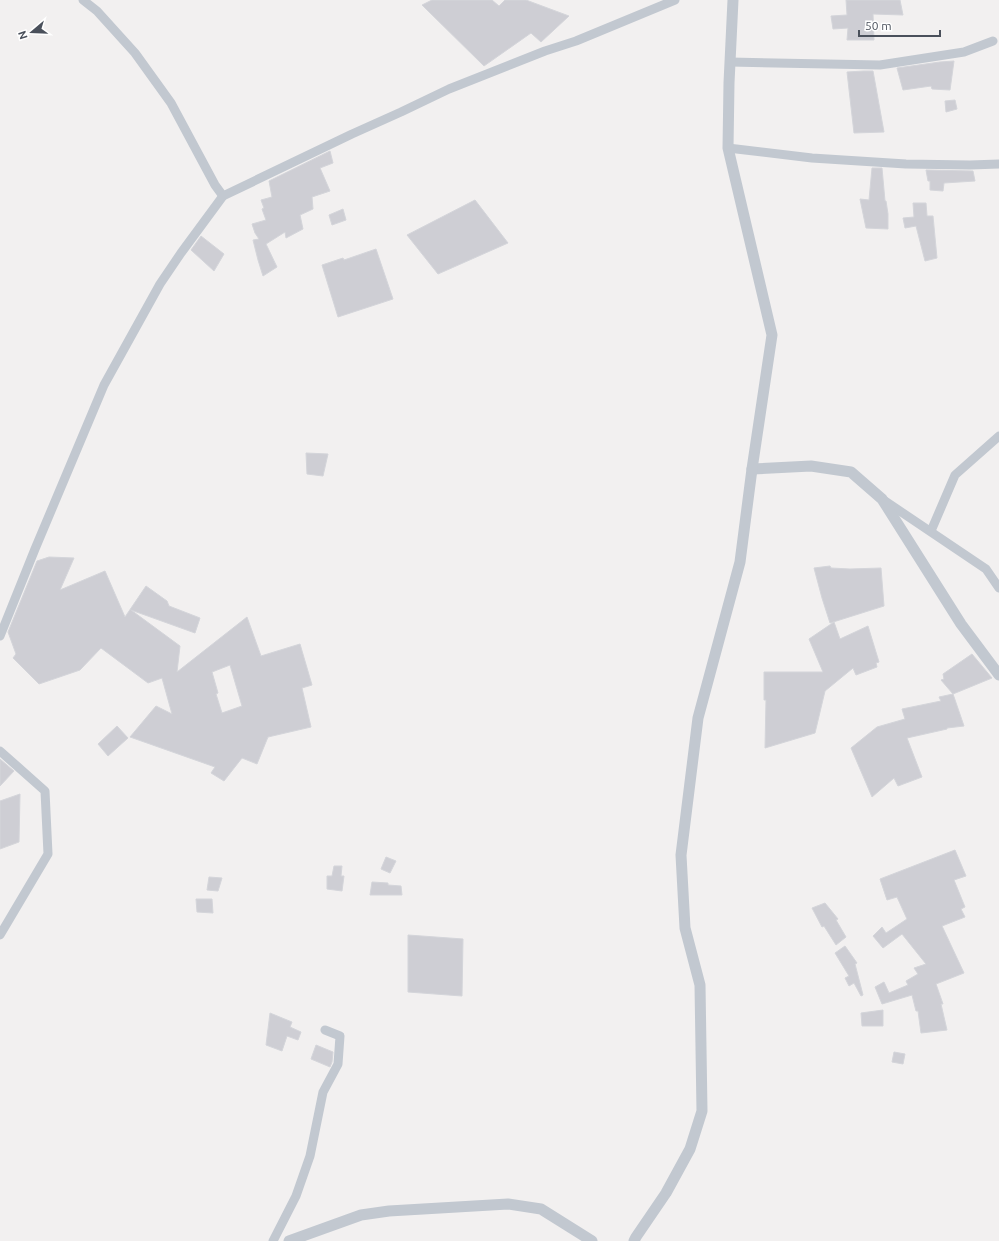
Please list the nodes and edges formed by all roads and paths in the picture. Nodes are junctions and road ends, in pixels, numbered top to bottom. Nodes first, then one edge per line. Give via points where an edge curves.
1 (83, 0) edge
2 (674, 0) edge
3 (733, 0) edge
4 (993, 41) dead end
5 (730, 62) junction
6 (728, 148) junction
7 (999, 164) edge
8 (223, 196) junction
9 (999, 436) edge
10 (752, 469) junction
11 (882, 499) junction
12 (930, 531) junction
13 (999, 588) edge
14 (0, 636) edge
15 (999, 675) edge
16 (0, 751) edge
17 (0, 935) edge
18 (325, 1030) dead end
19 (273, 1241) edge
20 (289, 1241) edge
21 (592, 1241) edge
22 (634, 1241) edge

1 - 8 street via 97,11 135,53 171,103
2 - 8 street via 576,41 449,89
3 - 5 street
4 - 5 street via 964,52 880,65
5 - 6 street
6 - 7 street via 812,158 906,164
6 - 10 street via 772,334
8 - 14 street via 160,284 104,385
9 - 12 street via 955,475
10 - 11 street via 811,466 851,472
10 - 22 street via 740,562 698,718 681,855 685,928 700,985 702,1111 690,1150 666,1193
11 - 12 street
11 - 15 street via 960,624
12 - 13 street via 986,569
16 - 17 street via 46,791 48,854
18 - 19 street via 340,1036 338,1064 322,1092 310,1156 296,1196
20 - 21 street via 361,1215 508,1204 541,1210

